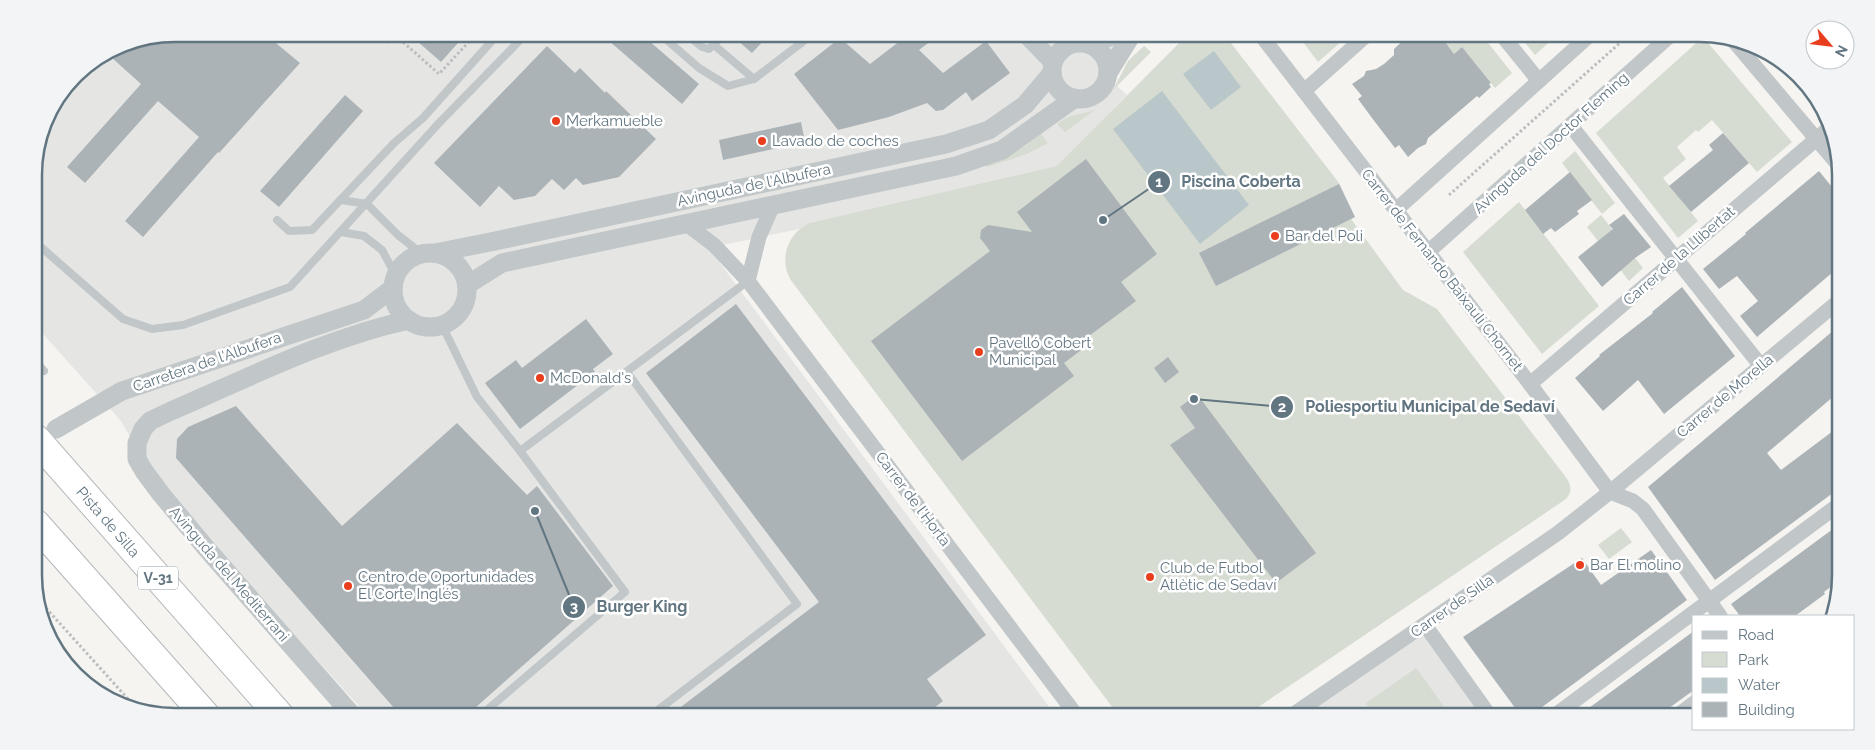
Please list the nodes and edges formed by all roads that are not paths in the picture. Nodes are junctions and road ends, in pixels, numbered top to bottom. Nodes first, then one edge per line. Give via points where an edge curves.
1 (1033, 42) edge
2 (1075, 42) edge
3 (1082, 42) edge
4 (1127, 42) edge
5 (1266, 42) edge
6 (1359, 42) edge
7 (1508, 42) edge
8 (1582, 42) edge
9 (1663, 42) edge
10 (490, 43) edge
11 (517, 43) edge
12 (670, 43) edge
13 (697, 43) edge
14 (717, 43) edge
15 (801, 43) edge
16 (714, 46) junction
17 (1741, 50) edge
18 (1053, 68) junction
19 (1108, 73) junction
20 (754, 78) junction
21 (1539, 81) junction
22 (1304, 91) junction
23 (1075, 98) junction
24 (1570, 126) junction
25 (1825, 132) edge
26 (1816, 139) junction
27 (1831, 156) edge
28 (341, 200) junction
29 (366, 204) junction
30 (773, 205) junction
31 (1396, 210) junction
32 (277, 220) dead end
33 (686, 223) junction
34 (341, 232) junction
35 (43, 249) edge
36 (1428, 252) junction
37 (428, 253) junction
38 (1676, 259) junction
39 (748, 281) junction
40 (394, 282) junction
41 (466, 285) junction
42 (1832, 307) edge
43 (364, 310) junction
44 (406, 318) junction
45 (442, 325) junction
46 (1761, 366) junction
47 (627, 372) junction
48 (1530, 384) junction
49 (46, 434) edge
50 (520, 451) junction
51 (1610, 492) junction
52 (1832, 510) edge
53 (42, 531) edge
54 (1708, 600) junction
55 (1719, 615) edge
56 (1425, 625) junction
57 (1071, 707) edge
58 (1304, 707) edge
59 (1484, 707) edge
60 (1566, 707) edge
61 (199, 708) edge
62 (273, 708) edge
63 (346, 708) edge
64 (490, 708) edge
65 (661, 708) edge

1 - 18 street
2 - 18 street via 1063,48
3 - 19 street via 1104,56
4 - 19 street
5 - 22 street, Carrer de Fernando Baixaulí Chornet
6 - 22 street
7 - 21 street
8 - 21 street
9 - 24 street, Avinguda del Doctor Fleming
10 - 28 lane via 423,118 394,143
11 - 29 lane
12 - 20 lane via 699,68 728,86
13 - 16 lane via 709,49
14 - 16 lane
15 - 20 lane
16 - 20 lane
17 - 26 street
18 - 23 street via 1054,82 1059,90
18 - 37 street, Avinguda de l'Albufera via 1025,105 989,130 946,144
19 - 23 street via 1106,82 1093,96
21 - 31 street
22 - 31 street, Carrer de Fernando Baixaulí Chornet
23 - 30 street, Avinguda de l'Albufera via 1002,150 956,166
24 - 36 street, Avinguda del Doctor Fleming
24 - 38 street
25 - 26 street, Carrer de la Llibertat
26 - 27 street
26 - 38 street, Carrer de la Llibertat
28 - 29 lane
28 - 32 lane via 312,230 289,230
29 - 34 lane
29 - 37 lane via 398,235
30 - 33 street, Avinguda de l'Albufera
30 - 39 street via 759,238
31 - 36 street, Carrer de Fernando Baixaulí Chornet
33 - 39 street, Carrer de l'Horta via 714,245
33 - 41 street, Avinguda de l'Albufera via 502,263
34 - 35 lane via 290,286 183,325 152,329 123,319
34 - 40 lane via 364,236 382,250
36 - 48 street, Carrer de Fernando Baixaulí Chornet
37 - 40 street via 411,258 402,266
37 - 41 street via 446,256 456,264
38 - 46 street
38 - 48 street, Carrer de la Llibertat
39 - 47 lane
39 - 57 street, Carrer de l'Horta
40 - 43 street
40 - 44 street via 394,298
41 - 45 street via 461,309
42 - 46 street, Carrer de Morella
43 - 44 street
43 - 49 street, Carretera de l'Albufera via 122,391
44 - 45 street via 420,325
44 - 63 street, Avinguda del Mediterrani via 313,350 150,421 137,443 137,459 160,494
45 - 50 lane via 477,397
46 - 51 street, Carrer de Morella
47 - 50 lane
47 - 65 lane via 796,604
48 - 51 street, Carrer de Fernando Baixaulí Chornet
49 - 62 highway, Pista de Silla / V-31
50 - 64 lane via 625,592
51 - 54 street via 1633,500 1643,509
51 - 56 street, Carrer de Silla via 1558,533
52 - 54 street
53 - 61 highway
54 - 55 street
54 - 60 street
56 - 58 street, Carrer de Silla
56 - 59 street

